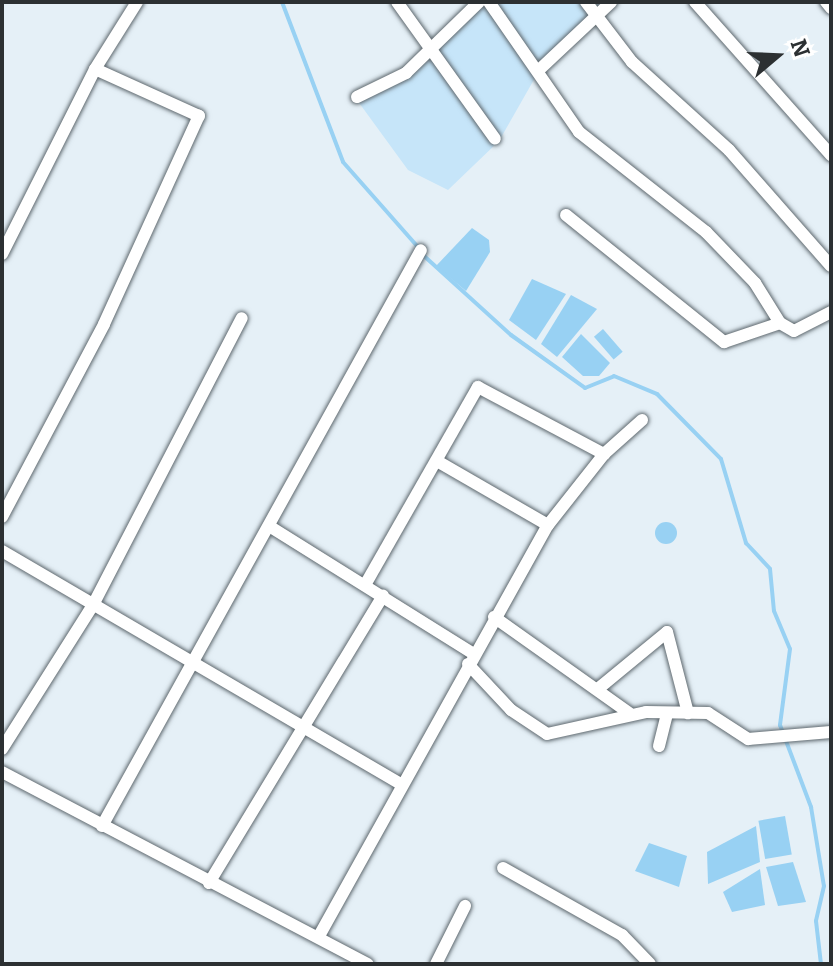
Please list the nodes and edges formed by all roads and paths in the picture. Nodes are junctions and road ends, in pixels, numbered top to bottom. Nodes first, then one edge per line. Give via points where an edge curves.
1 (137, 2) edge
2 (397, 2) edge
3 (479, 2) edge
4 (489, 2) edge
5 (586, 2) edge
6 (611, 2) edge
7 (695, 2) edge
8 (826, 2) edge
9 (831, 8) edge
10 (598, 20) junction
11 (433, 47) junction
12 (95, 69) junction
13 (540, 69) junction
14 (357, 97) dead end
15 (495, 139) dead end
16 (831, 155) edge
17 (566, 215) dead end
18 (421, 250) dead end
19 (2, 254) edge
20 (831, 266) edge
21 (831, 312) edge
22 (242, 318) dead end
23 (780, 323) junction
24 (642, 420) dead end
25 (604, 454) junction
26 (437, 461) junction
27 (2, 517) edge
28 (548, 525) junction
29 (269, 526) junction
30 (2, 551) edge
31 (365, 585) junction
32 (383, 596) junction
33 (93, 605) junction
34 (494, 617) junction
35 (471, 659) junction
36 (193, 664) junction
37 (599, 688) junction
38 (629, 713) junction
39 (667, 713) junction
40 (688, 713) junction
41 (305, 723) junction
42 (831, 732) edge
43 (659, 746) dead end
44 (2, 749) edge
45 (2, 772) edge
46 (402, 785) junction
47 (102, 826) junction
48 (503, 868) dead end
49 (209, 883) junction
50 (465, 906) dead end
51 (319, 936) junction
52 (368, 964) edge
53 (436, 964) edge
54 (650, 964) edge

1 - 12 street
2 - 11 street
3 - 11 street
4 - 13 street
5 - 10 street
6 - 10 street
7 - 16 street
8 - 9 street
10 - 13 street
10 - 20 street via 632,62 729,150
11 - 14 street via 406,73
11 - 15 street
12 - 19 street
12 - 27 street via 199,116 104,324
13 - 23 street via 579,132 706,232 744,270
17 - 23 street via 724,342
18 - 29 street
21 - 23 street via 794,331
22 - 33 street
24 - 25 street
25 - 26 street via 480,386
25 - 28 street
26 - 28 street
26 - 31 street
28 - 34 street
29 - 31 street
29 - 36 street
30 - 33 street
31 - 32 street
32 - 35 street
32 - 41 street
33 - 36 street
33 - 44 street
34 - 35 street
34 - 37 street
35 - 38 street via 511,710 547,734
35 - 46 street
36 - 41 street
36 - 47 street
37 - 38 street
37 - 40 street via 667,632
38 - 39 street
39 - 40 street
39 - 43 street
40 - 42 street via 720,716 748,739
41 - 46 street
41 - 49 street
45 - 47 street
46 - 51 street
47 - 49 street
48 - 54 street via 622,935
49 - 51 street
50 - 53 street
51 - 52 street

